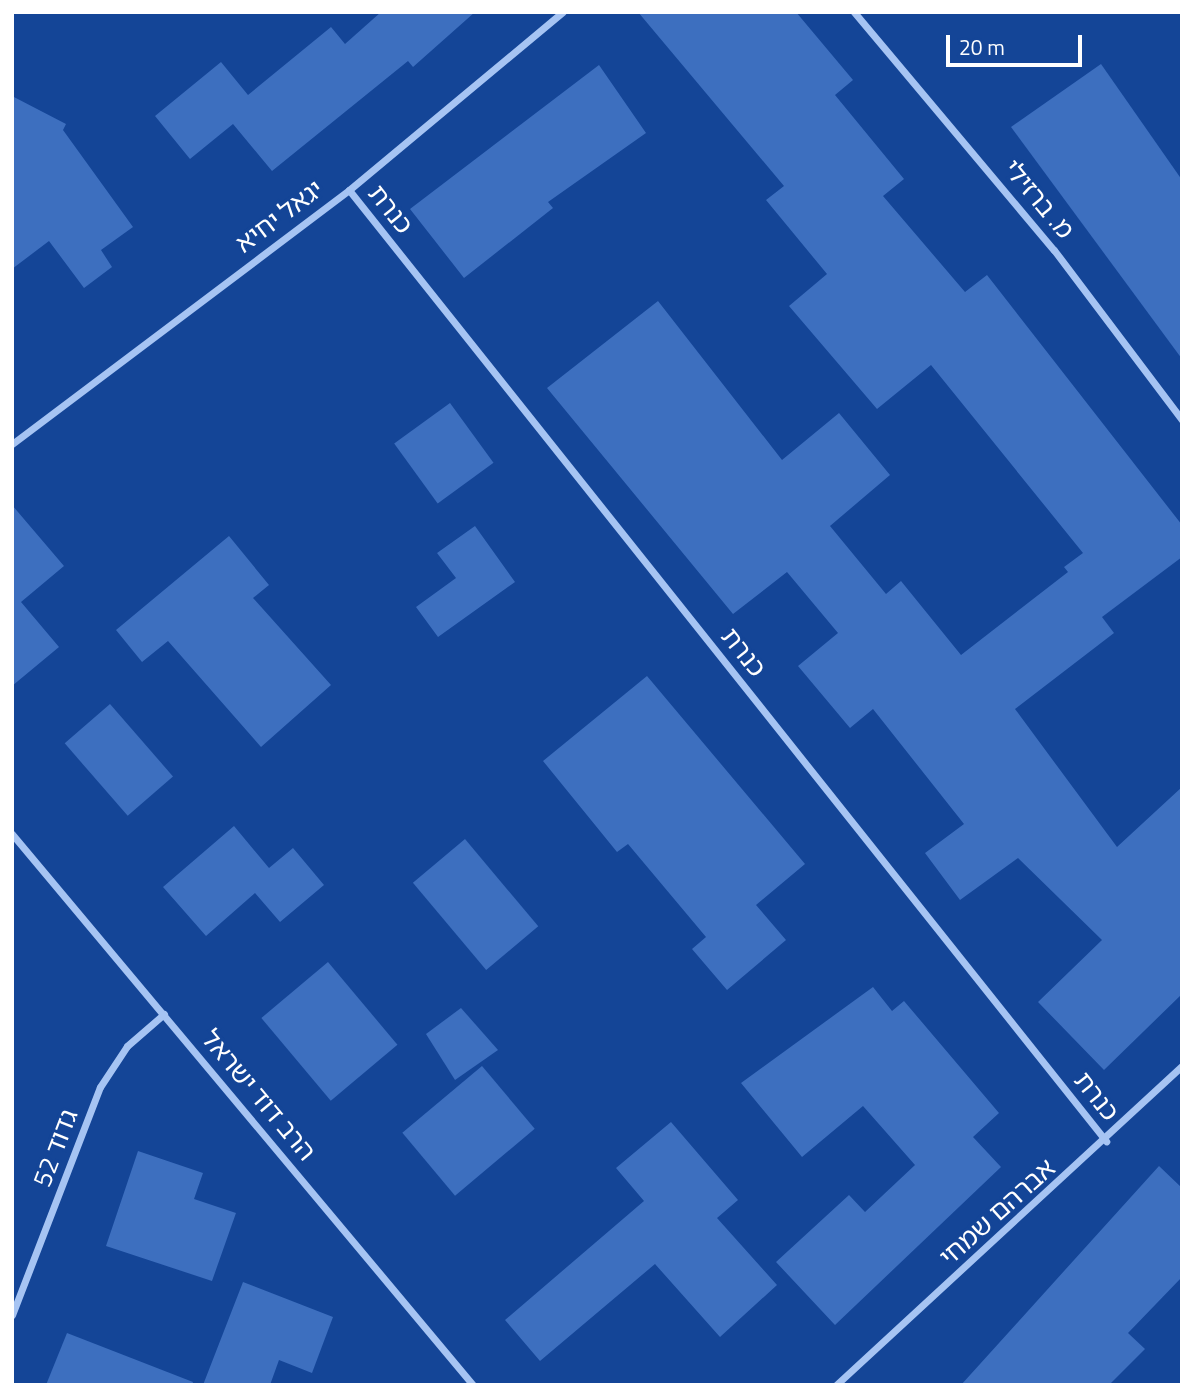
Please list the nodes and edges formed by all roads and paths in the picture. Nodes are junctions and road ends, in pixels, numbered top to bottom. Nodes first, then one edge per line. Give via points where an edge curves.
1 (564, 12) edge
2 (854, 12) edge
3 (349, 190) junction
4 (1182, 420) edge
5 (12, 444) edge
6 (12, 834) edge
7 (164, 1014) junction
8 (1182, 1066) edge
9 (1106, 1141) junction
10 (12, 1315) edge
11 (472, 1385) edge
12 (836, 1385) edge

1 - 3 street, יגאל יחיא
2 - 4 street, מ. ברזילי via 1054,250
3 - 5 street, יגאל יחיא
3 - 9 street, כנרת
6 - 7 street, הרב דוד ישראל
7 - 10 street, גדוד 52 via 127,1046 100,1087
7 - 11 street, הרב דוד ישראל
8 - 9 street, אברהם שמחי
9 - 12 street, אברהם שמחי

